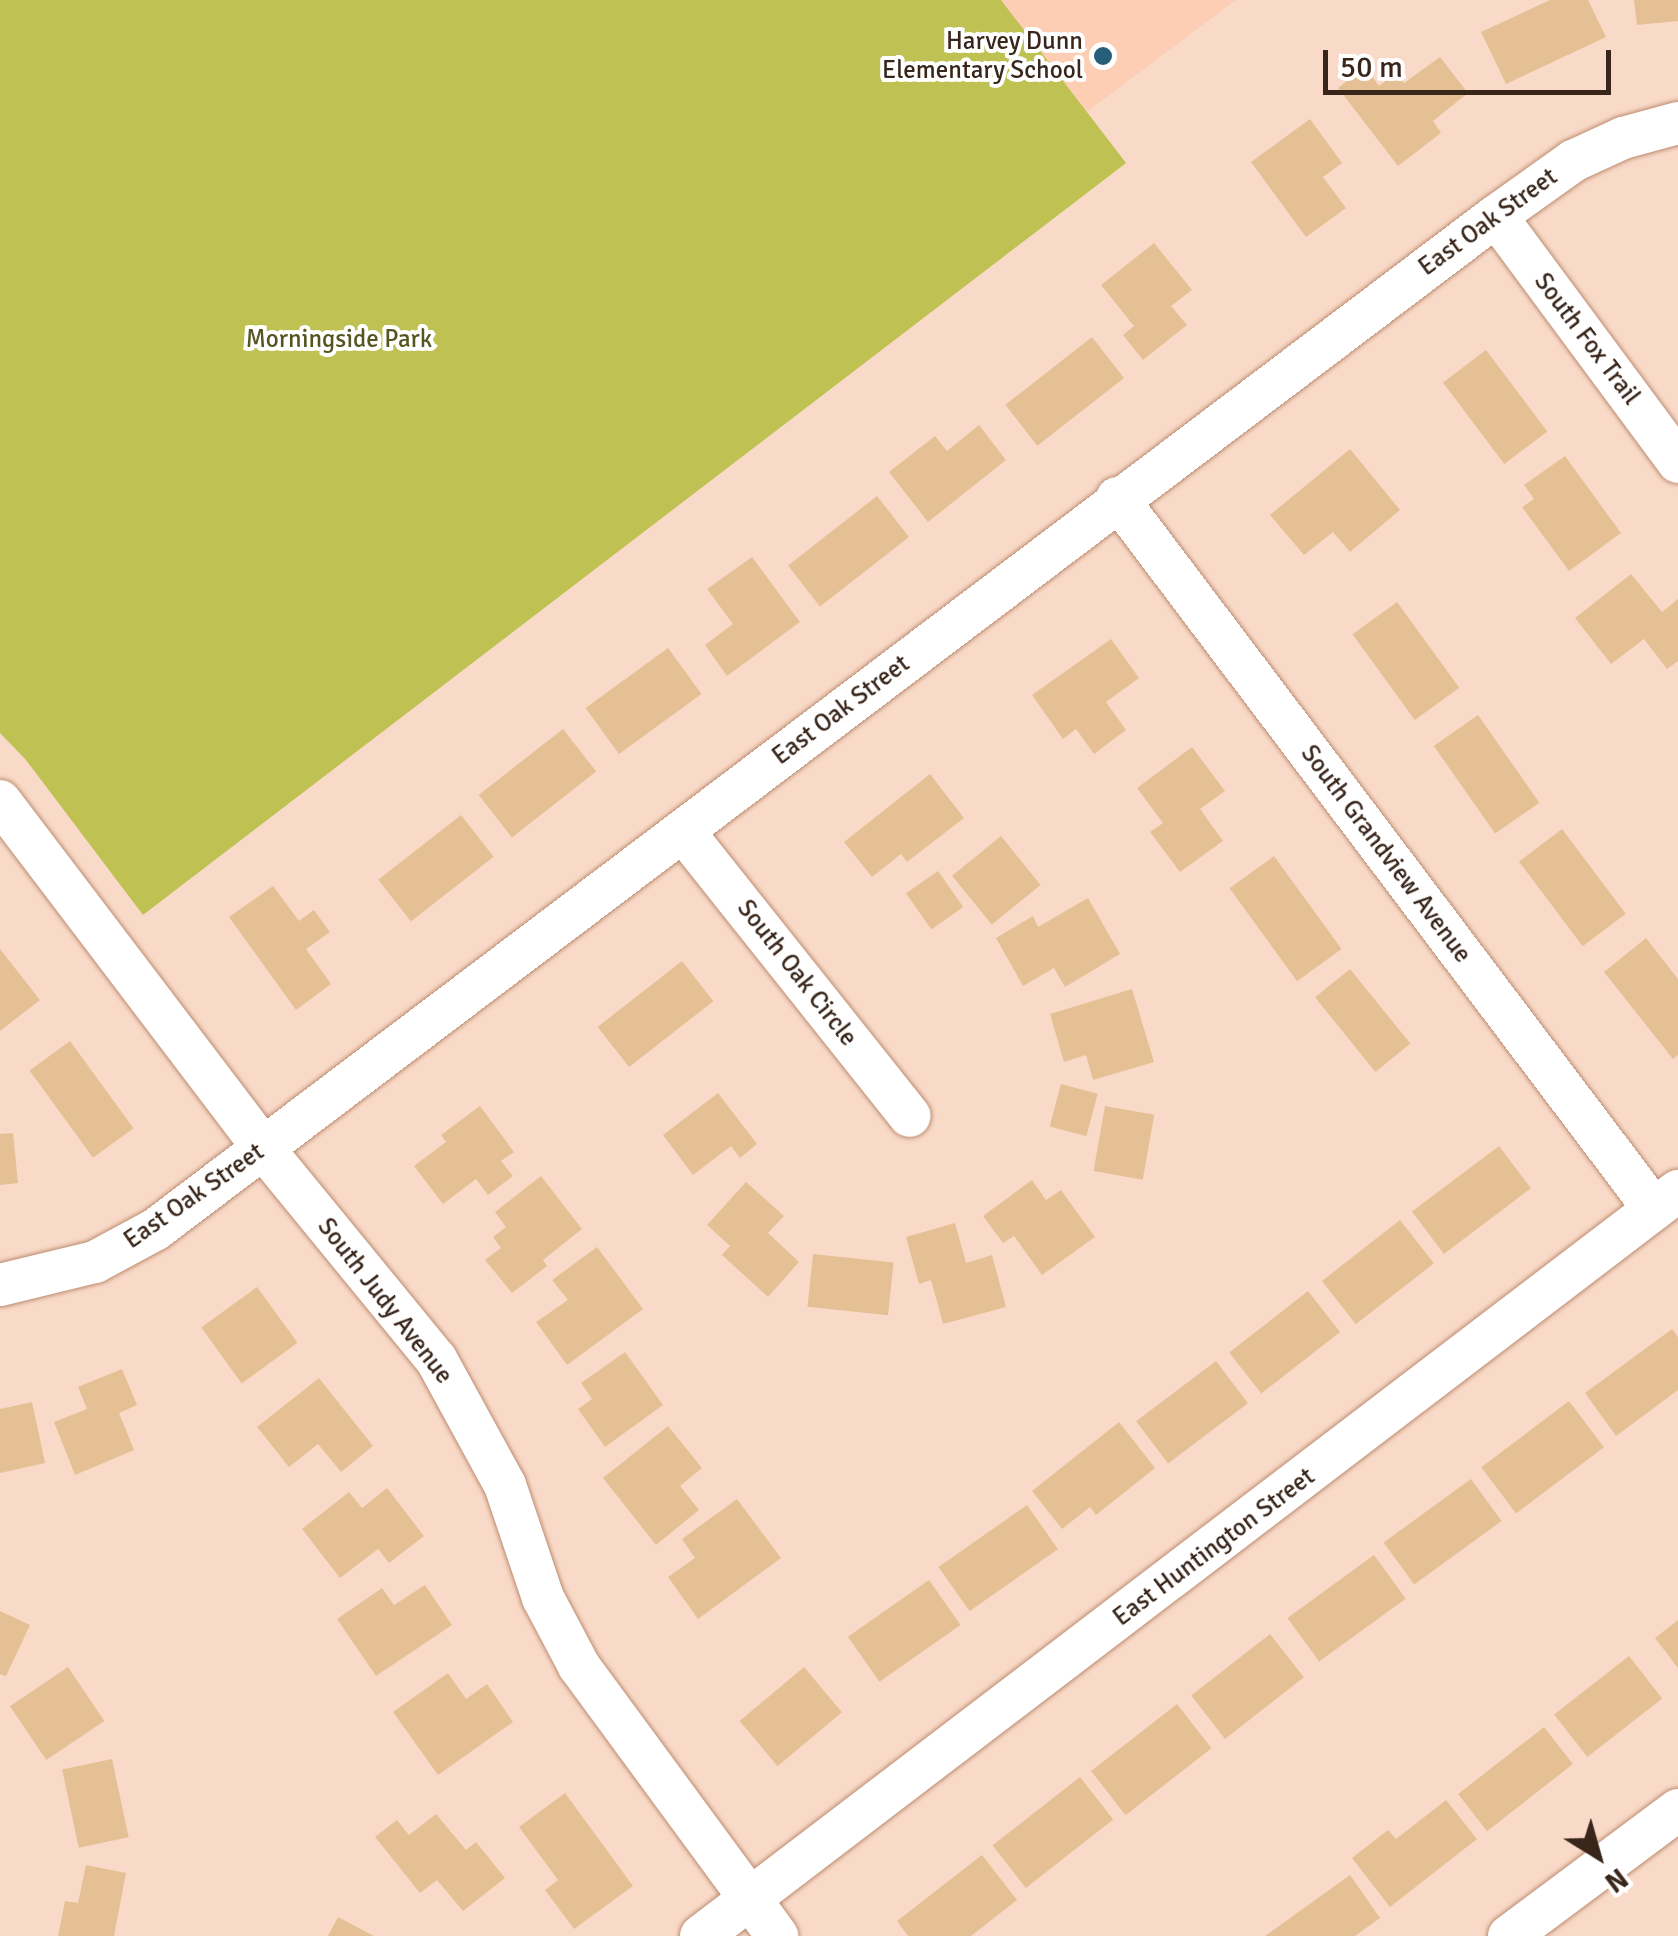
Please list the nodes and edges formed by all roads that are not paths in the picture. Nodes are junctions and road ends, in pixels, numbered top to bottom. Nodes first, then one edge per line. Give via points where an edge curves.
1 (1678, 122) edge
2 (1496, 216) junction
3 (1678, 462) edge
4 (1117, 498) junction
5 (0, 801) edge
6 (684, 831) junction
7 (910, 1116) dead end
8 (264, 1148) junction
9 (1666, 1200) edge
10 (0, 1285) edge
11 (1678, 1810) edge
12 (750, 1902) junction
13 (701, 1936) edge
14 (777, 1936) edge
15 (1509, 1936) edge

1 - 2 street, East Oak Street via 1572,161
2 - 3 street, South Fox Trail
2 - 4 street, East Oak Street
4 - 6 street, East Oak Street
4 - 9 street, South Grandview Avenue
5 - 8 street, South Judy Avenue
6 - 7 street, South Oak Circle
6 - 8 street, East Oak Street
8 - 10 street, East Oak Street via 156,1229 95,1262
8 - 12 street, South Judy Avenue via 436,1359 505,1485 543,1598 578,1666
9 - 12 street, East Huntington Street
11 - 15 street
12 - 13 street, East Huntington Street
12 - 14 street, South Judy Avenue

